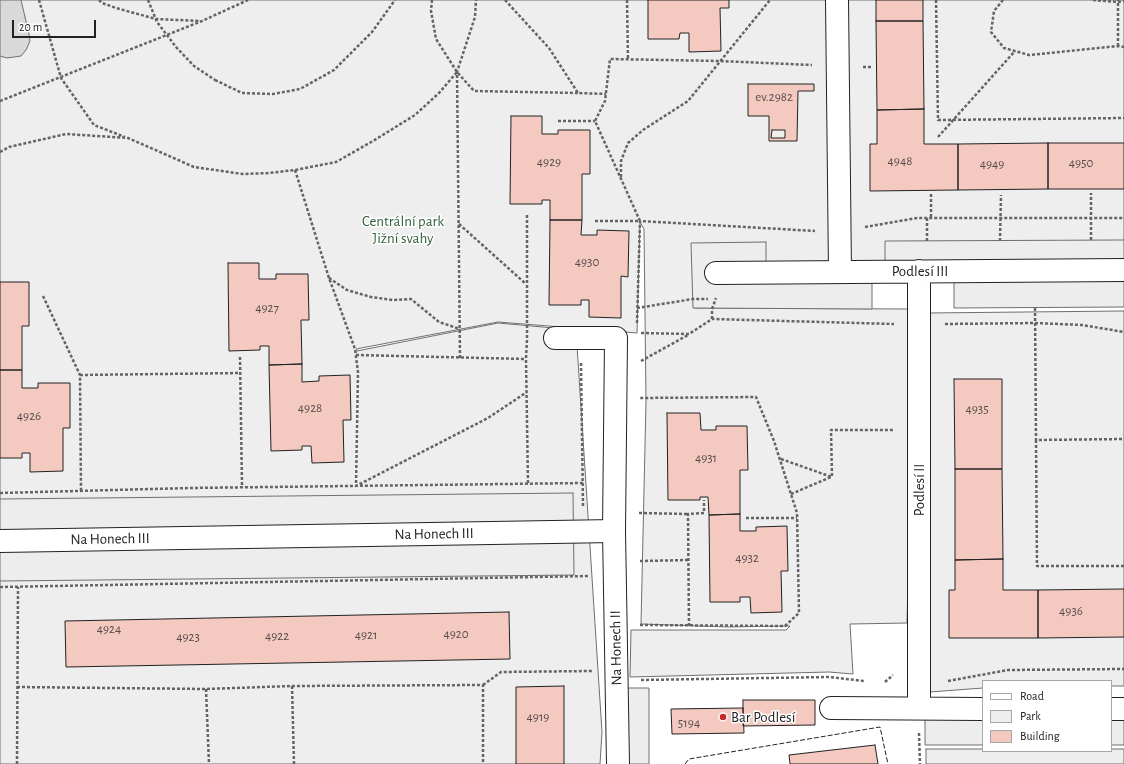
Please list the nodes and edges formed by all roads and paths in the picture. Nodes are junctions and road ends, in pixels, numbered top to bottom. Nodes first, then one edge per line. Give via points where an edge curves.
1 (39, 0) edge
2 (99, 0) edge
3 (148, 0) edge
4 (248, 0) edge
5 (395, 0) edge
6 (432, 0) edge
7 (476, 0) edge
8 (506, 0) edge
9 (627, 0) edge
10 (770, 0) edge
11 (837, 0) edge
12 (936, 0) edge
13 (1003, 0) edge
14 (1093, 0) edge
15 (1118, 1) edge
16 (1124, 1) edge
17 (202, 21) junction
18 (1118, 46) junction
19 (1124, 48) edge
20 (1015, 51) junction
21 (628, 60) junction
22 (720, 61) junction
23 (838, 66) junction
24 (872, 67) dead end
25 (457, 72) junction
26 (61, 78) junction
27 (578, 92) junction
28 (606, 94) junction
29 (0, 101) edge
30 (1124, 118) edge
31 (954, 120) junction
32 (558, 121) dead end
33 (595, 121) junction
34 (128, 138) junction
35 (938, 138) dead end
36 (0, 152) edge
37 (295, 170) junction
38 (621, 180) junction
39 (1091, 193) dead end
40 (931, 194) dead end
41 (1001, 195) dead end
42 (527, 215) dead end
43 (927, 218) junction
44 (931, 218) junction
45 (1001, 218) junction
46 (1090, 218) junction
47 (1124, 218) edge
48 (595, 221) dead end
49 (640, 221) junction
50 (458, 223) junction
51 (840, 232) junction
52 (1000, 240) dead end
53 (1091, 240) dead end
54 (927, 242) dead end
55 (1124, 270) edge
56 (919, 271) junction
57 (840, 272) junction
58 (716, 273) dead end
59 (328, 278) junction
60 (527, 285) junction
61 (43, 296) dead end
62 (716, 299) dead end
63 (637, 308) junction
64 (1035, 308) dead end
65 (1035, 323) junction
66 (919, 324) junction
67 (460, 329) junction
68 (637, 329) dead end
69 (1124, 332) edge
70 (637, 333) dead end
71 (689, 334) junction
72 (555, 338) dead end
73 (356, 355) junction
74 (240, 357) dead end
75 (460, 358) junction
76 (526, 359) junction
77 (581, 361) dead end
78 (636, 364) dead end
79 (240, 373) junction
80 (80, 375) junction
81 (527, 392) junction
82 (636, 398) dead end
83 (919, 430) junction
84 (1124, 439) edge
85 (1036, 440) junction
86 (780, 458) junction
87 (832, 477) junction
88 (528, 484) junction
89 (356, 486) junction
90 (242, 487) junction
91 (81, 491) junction
92 (0, 493) edge
93 (791, 494) junction
94 (704, 500) dead end
95 (637, 513) dead end
96 (688, 514) junction
97 (746, 518) dead end
98 (797, 518) junction
99 (614, 531) junction
100 (0, 541) edge
101 (689, 560) junction
102 (637, 561) dead end
103 (1124, 566) edge
104 (592, 576) dead end
105 (0, 587) edge
106 (18, 587) junction
107 (616, 625) junction
108 (689, 626) junction
109 (1124, 669) edge
110 (595, 671) dead end
111 (617, 680) junction
112 (865, 681) dead end
113 (884, 683) dead end
114 (292, 686) junction
115 (483, 686) junction
116 (17, 687) junction
117 (920, 687) junction
118 (206, 689) junction
119 (831, 708) dead end
120 (919, 708) junction
121 (982, 709) edge
122 (1112, 709) edge
123 (1124, 709) edge
124 (17, 764) edge
125 (209, 764) edge
126 (294, 764) edge
127 (483, 764) edge
128 (618, 764) edge

1 - 26 path
2 - 17 path via 116,8 156,18
3 - 5 path, bridge via 157,22 194,66 215,80 242,92 273,94 300,89 334,70 372,32
4 - 17 path
6 - 25 path via 431,11 436,39
7 - 25 path via 474,17
8 - 27 path via 549,48
9 - 21 path
10 - 22 path
11 - 23 street
12 - 31 path via 938,120
13 - 20 path via 994,12 991,32 1004,48
14 - 15 path
15 - 16 path
15 - 18 path
17 - 26 path
18 - 19 path
18 - 20 path via 1029,55
20 - 31 path
21 - 22 path
21 - 28 path via 610,59
22 - 23 path
22 - 38 path via 688,101 628,143 621,161
23 - 24 path
23 - 51 street
25 - 27 path via 474,91
25 - 37 path via 439,93 415,114 373,141 336,162
25 - 50 path
26 - 29 path
26 - 34 path via 94,125
27 - 28 path
28 - 33 path
30 - 31 path
31 - 35 path
32 - 33 path
33 - 38 path
34 - 36 path via 66,134 9,147
34 - 37 path via 194,166 243,174
37 - 59 path
38 - 49 path
39 - 46 path
40 - 44 path
41 - 45 path
42 - 60 path
43 - 44 path
43 - 51 path
43 - 54 path
44 - 45 path
45 - 46 path
45 - 52 path
46 - 47 path
46 - 53 path
48 - 49 path
49 - 51 path
49 - 63 path
50 - 60 path
50 - 67 path
51 - 57 street
55 - 56 street, Podlesí III
56 - 57 street, Podlesí III
56 - 66 street, Podlesí II
57 - 58 street, Podlesí III
59 - 67 path via 347,290 372,297 411,299 439,322
59 - 73 path
60 - 76 path
61 - 80 path
62 - 63 path via 693,299
63 - 68 path
64 - 65 path
65 - 66 path
65 - 69 path via 1082,325
65 - 85 path
66 - 71 path via 712,319
66 - 83 street, Podlesí II
67 - 75 path
70 - 71 path
71 - 78 path
72 - 99 street via 616,338
73 - 75 path
73 - 89 path
74 - 79 path
75 - 76 path
76 - 81 path
77 - 88 path via 583,483
79 - 80 path
79 - 90 path
80 - 91 path
81 - 88 path
81 - 89 path via 488,418
82 - 86 path via 756,397
83 - 87 path via 831,430
83 - 117 street, Podlesí II
84 - 85 path
85 - 103 path via 1037,566
86 - 87 path
86 - 93 path
87 - 93 path
88 - 89 path
89 - 90 path
90 - 91 path
91 - 92 path
93 - 98 path
94 - 96 path via 704,513
95 - 96 path
96 - 101 path
97 - 98 path
98 - 108 path via 799,613 785,626
99 - 100 street, Na Honech III
99 - 107 street, Na Honech II
101 - 102 path
101 - 108 path
104 - 106 path
105 - 106 path
106 - 116 path
107 - 108 path
107 - 111 street, Na Honech II
109 - 117 path via 1008,670
110 - 115 path via 501,672
111 - 112 path via 829,677
111 - 128 street, Na Honech II
113 - 117 path
114 - 115 path
114 - 118 path
114 - 126 path
115 - 127 path
116 - 118 path
116 - 124 path
117 - 120 street, Podlesí II
118 - 125 path
119 - 120 street
120 - 121 street
122 - 123 street

